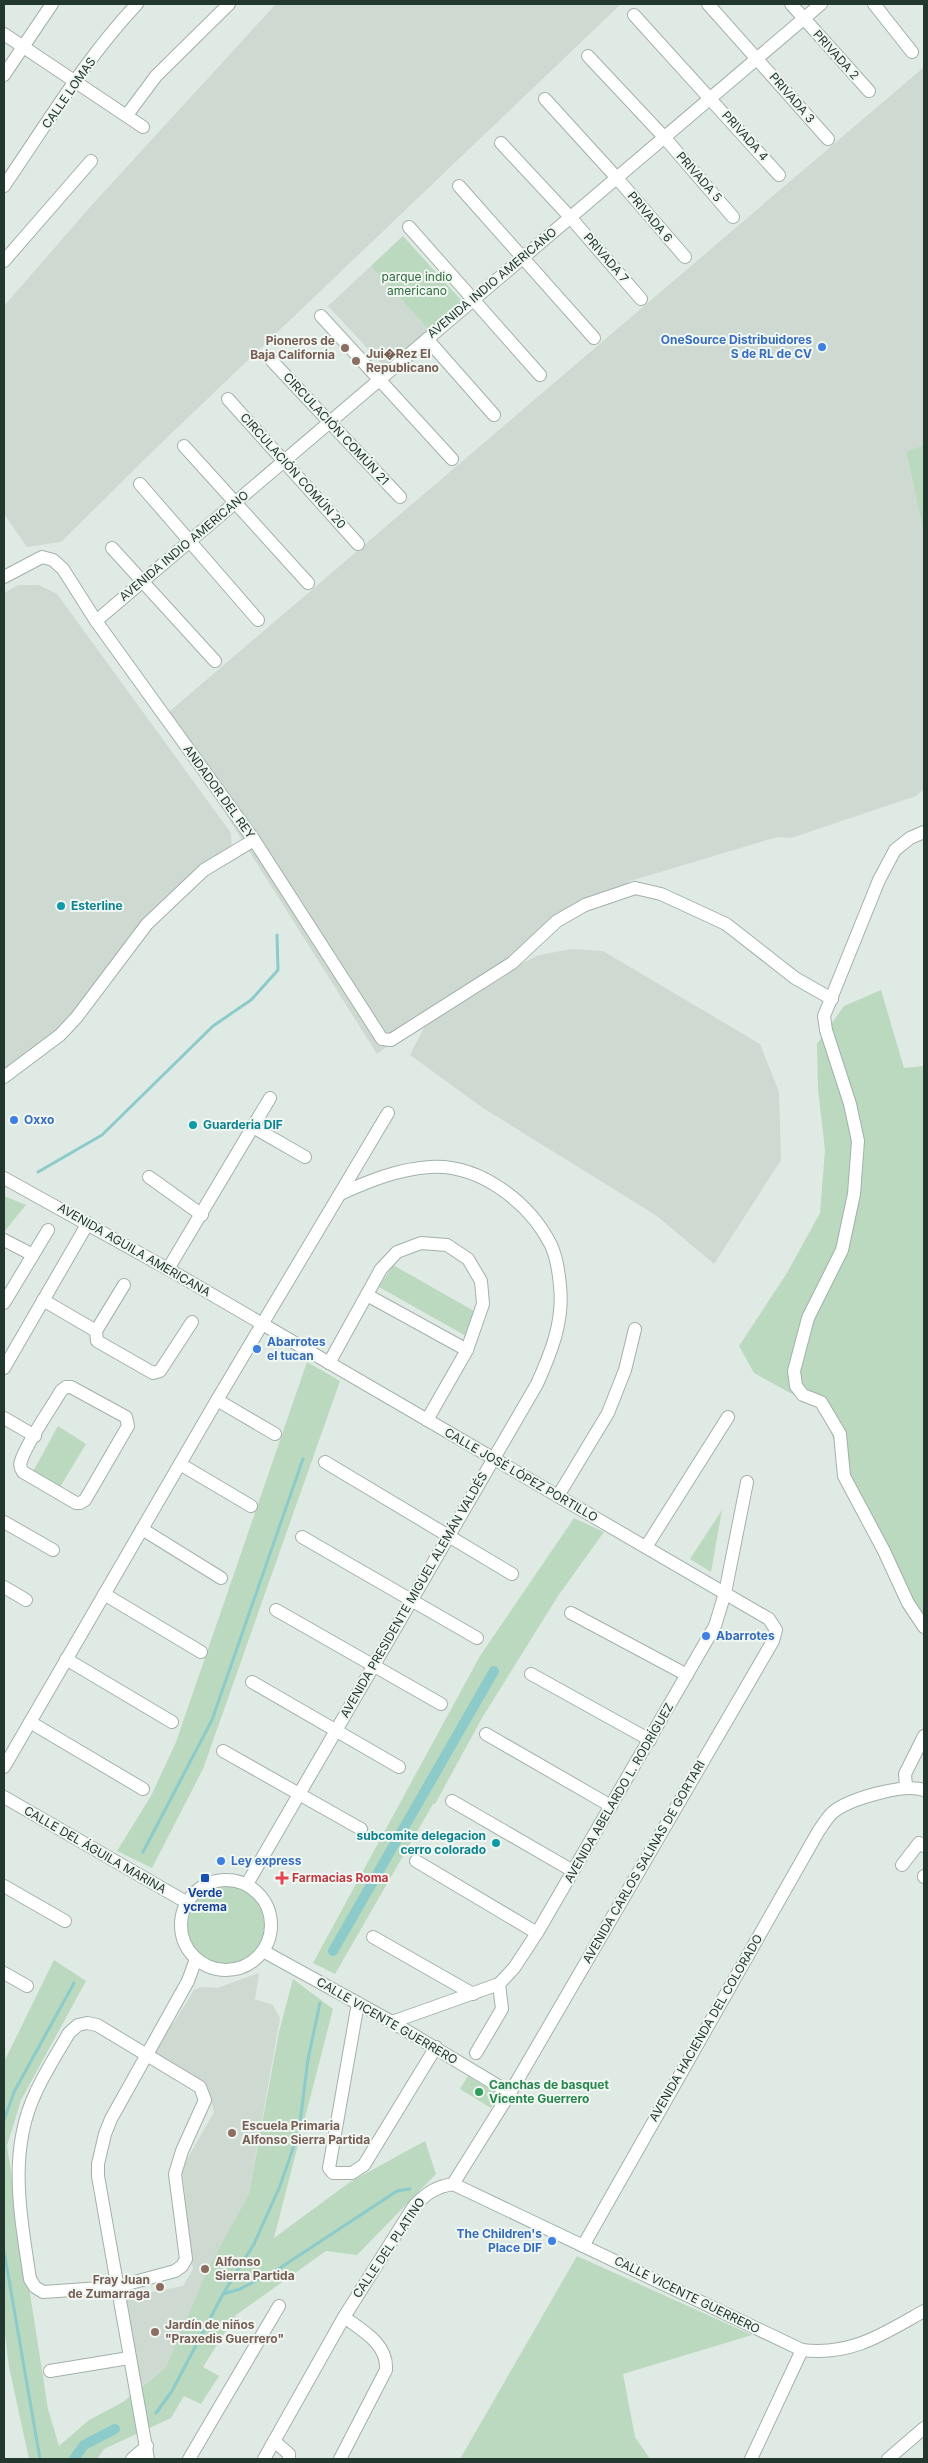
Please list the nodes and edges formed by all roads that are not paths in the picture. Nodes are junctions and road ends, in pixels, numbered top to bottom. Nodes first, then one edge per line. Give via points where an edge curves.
1 (52, 4) edge
2 (137, 4) edge
3 (229, 4) edge
4 (708, 4) edge
5 (791, 4) edge
6 (821, 4) edge
7 (874, 4) edge
8 (634, 15) dead end
9 (804, 18) junction
10 (4, 34) edge
11 (23, 47) junction
12 (912, 52) dead end
13 (588, 56) dead end
14 (757, 58) junction
15 (4, 75) edge
16 (77, 81) junction
17 (869, 91) dead end
18 (710, 97) junction
19 (545, 99) dead end
20 (127, 115) junction
21 (143, 127) dead end
22 (664, 136) junction
23 (828, 139) dead end
24 (501, 143) dead end
25 (92, 161) dead end
26 (779, 175) dead end
27 (616, 177) junction
28 (4, 186) edge
29 (459, 186) dead end
30 (570, 217) junction
31 (733, 217) dead end
32 (409, 227) dead end
33 (523, 257) junction
34 (685, 257) dead end
35 (4, 261) edge
36 (473, 299) junction
37 (641, 299) dead end
38 (320, 316) dead end
39 (427, 338) junction
40 (594, 338) dead end
41 (272, 361) dead end
42 (540, 375) dead end
43 (379, 380) junction
44 (228, 399) dead end
45 (494, 414) dead end
46 (330, 422) junction
47 (184, 446) dead end
48 (452, 459) dead end
49 (284, 461) junction
50 (140, 484) dead end
51 (400, 497) dead end
52 (235, 502) junction
53 (190, 541) junction
54 (358, 544) dead end
55 (112, 548) dead end
56 (4, 577) edge
57 (143, 581) junction
58 (308, 583) dead end
59 (258, 620) dead end
60 (96, 621) junction
61 (215, 661) dead end
62 (924, 832) edge
63 (254, 840) junction
64 (832, 999) junction
65 (4, 1077) edge
66 (270, 1098) dead end
67 (388, 1113) dead end
68 (253, 1127) junction
69 (305, 1157) dead end
70 (149, 1177) dead end
71 (4, 1178) edge
72 (340, 1194) junction
73 (202, 1215) junction
74 (88, 1223) junction
75 (48, 1230) dead end
76 (4, 1240) edge
77 (33, 1255) junction
78 (168, 1269) junction
79 (124, 1284) dead end
80 (6, 1294) edge
81 (367, 1296) junction
82 (44, 1300) junction
83 (192, 1322) dead end
84 (263, 1324) junction
85 (635, 1329) dead end
86 (96, 1331) junction
87 (467, 1350) junction
88 (330, 1363) junction
89 (4, 1368) edge
90 (217, 1400) junction
91 (4, 1418) edge
92 (728, 1418) dead end
93 (428, 1420) junction
94 (276, 1434) dead end
95 (35, 1436) junction
96 (494, 1458) junction
97 (325, 1462) dead end
98 (180, 1464) junction
99 (747, 1482) dead end
100 (558, 1496) junction
101 (251, 1506) dead end
102 (4, 1522) edge
103 (142, 1529) junction
104 (449, 1536) junction
105 (302, 1537) dead end
106 (646, 1547) junction
107 (53, 1550) dead end
108 (512, 1574) dead end
109 (221, 1578) dead end
110 (4, 1587) edge
111 (725, 1593) junction
112 (104, 1594) junction
113 (26, 1600) dead end
114 (412, 1600) junction
115 (276, 1610) dead end
116 (571, 1613) dead end
117 (924, 1627) edge
118 (776, 1630) joint
119 (477, 1638) dead end
120 (202, 1652) dead end
121 (66, 1659) junction
122 (374, 1665) junction
123 (531, 1674) dead end
124 (687, 1675) junction
125 (252, 1682) dead end
126 (441, 1704) dead end
127 (30, 1722) junction
128 (172, 1722) dead end
129 (336, 1730) junction
130 (486, 1734) dead end
131 (924, 1736) edge
132 (650, 1740) junction
133 (223, 1751) dead end
134 (399, 1766) dead end
135 (4, 1767) edge
136 (906, 1788) junction
137 (142, 1789) dead end
138 (924, 1790) edge
139 (299, 1794) junction
140 (4, 1797) edge
141 (452, 1801) dead end
142 (611, 1806) junction
143 (361, 1829) dead end
144 (924, 1846) edge
145 (416, 1861) dead end
146 (902, 1865) dead end
147 (573, 1871) junction
148 (247, 1884) junction
149 (4, 1886) edge
150 (186, 1902) junction
151 (65, 1921) dead end
152 (537, 1933) junction
153 (373, 1937) dead end
154 (263, 1951) junction
155 (196, 1959) junction
156 (4, 1973) edge
157 (499, 1984) junction
158 (27, 1986) dead end
159 (473, 1994) junction
160 (358, 2003) junction
161 (392, 2022) junction
162 (436, 2047) junction
163 (476, 2053) dead end
164 (146, 2054) junction
165 (510, 2093) junction
166 (453, 2184) junction
167 (583, 2246) junction
168 (116, 2287) junction
169 (279, 2306) dead end
170 (924, 2311) edge
171 (344, 2317) junction
172 (802, 2350) junction
173 (129, 2358) junction
174 (50, 2371) dead end
175 (924, 2428) edge
176 (274, 2441) junction
177 (147, 2446) junction
178 (132, 2459) edge
179 (148, 2459) edge
180 (189, 2459) edge
181 (264, 2459) edge
182 (289, 2459) edge
183 (340, 2459) edge
184 (751, 2459) edge
185 (888, 2459) edge

1 - 11 street
2 - 16 street, CALLE LOMAS via 121,20
3 - 20 street via 156,76
4 - 14 street, PRIVADA 3
5 - 9 street, PRIVADA 2
6 - 9 street, AVENIDA INDIO AMERICANO
7 - 12 street
8 - 18 street, PRIVADA 4
9 - 14 street, AVENIDA INDIO AMERICANO
9 - 17 street, PRIVADA 2
10 - 11 street
11 - 15 street
11 - 16 street
13 - 22 street, PRIVADA 5
14 - 18 street, AVENIDA INDIO AMERICANO
14 - 23 street, PRIVADA 3
16 - 20 street
16 - 28 street, CALLE LOMAS
18 - 22 street, AVENIDA INDIO AMERICANO
18 - 26 street, PRIVADA 4
19 - 27 street, PRIVADA 6
20 - 21 street
22 - 27 street, AVENIDA INDIO AMERICANO
22 - 31 street, PRIVADA 5
24 - 30 street, PRIVADA 7
25 - 35 street
27 - 30 street, AVENIDA INDIO AMERICANO
27 - 34 street, PRIVADA 6
29 - 33 street
30 - 33 street, AVENIDA INDIO AMERICANO
30 - 37 street, PRIVADA 7
32 - 36 street
33 - 36 street, AVENIDA INDIO AMERICANO
33 - 40 street
36 - 39 street, AVENIDA INDIO AMERICANO
36 - 42 street
38 - 43 street
39 - 43 street, AVENIDA INDIO AMERICANO
39 - 45 street
41 - 46 street, CIRCULACIÓN COMÚN 21
43 - 46 street, AVENIDA INDIO AMERICANO
43 - 48 street
44 - 49 street, CIRCULACIÓN COMÚN 20
46 - 49 street, AVENIDA INDIO AMERICANO
46 - 51 street, CIRCULACIÓN COMÚN 21
47 - 52 street
49 - 52 street, AVENIDA INDIO AMERICANO
49 - 54 street, CIRCULACIÓN COMÚN 20
50 - 53 street
52 - 53 street, AVENIDA INDIO AMERICANO
52 - 58 street
53 - 57 street, AVENIDA INDIO AMERICANO
53 - 59 street
55 - 57 street
56 - 60 street, ANDADOR DEL REY via 42,557 52,560 63,569
57 - 60 street, AVENIDA INDIO AMERICANO
57 - 61 street
60 - 63 street, ANDADOR DEL REY
62 - 64 street via 895,850 879,880
63 - 64 street, ANDADOR DEL REY via 382,1039 391,1040 512,963 557,921 585,905 635,888 661,894 726,924 794,978
63 - 65 street via 204,870 147,924 76,1018
64 - 117 street via 824,1016 826,1030 850,1104 858,1141 854,1194 842,1250 808,1318 794,1371 796,1386 803,1395 821,1402 840,1434 844,1476 908,1603
66 - 68 street
67 - 72 street
68 - 69 street
68 - 73 street
70 - 73 street
71 - 74 street, AVENIDA AGUILA AMERICANA
72 - 84 street
72 - 96 street, AVENIDA PRESIDENTE MIGUEL ALEMÁN VALDÉS via 395,1172 452,1168 481,1177 510,1194 538,1225 551,1246 560,1287 559,1327 537,1384
73 - 78 street
74 - 78 street, AVENIDA AGUILA AMERICANA
74 - 82 street
75 - 77 street
76 - 77 street
77 - 80 street
78 - 84 street, AVENIDA AGUILA AMERICANA
79 - 86 street
81 - 87 street
81 - 87 street via 381,1269 397,1252 421,1243 447,1246 468,1259 481,1281 483,1304
81 - 88 street
82 - 86 street
82 - 89 street
83 - 86 street via 157,1373 100,1344
84 - 88 street, CALLE JOSÉ LÓPEZ PORTILLO
84 - 90 street
85 - 100 street via 625,1370 608,1413
87 - 93 street
88 - 93 street, CALLE JOSÉ LÓPEZ PORTILLO
90 - 94 street
90 - 98 street
91 - 95 street
92 - 106 street
93 - 96 street, CALLE JOSÉ LÓPEZ PORTILLO
95 - 95 street via 20,1462 23,1472 80,1503 128,1422 126,1417 66,1387 60,1391
96 - 100 street, CALLE JOSÉ LÓPEZ PORTILLO
96 - 104 street, AVENIDA PRESIDENTE MIGUEL ALEMÁN VALDÉS
97 - 104 street
98 - 101 street
98 - 103 street
99 - 111 street, AVENIDA ABELARDO L. RODRÍGUEZ
100 - 106 street, CALLE JOSÉ LÓPEZ PORTILLO
102 - 107 street
103 - 109 street
103 - 112 street
104 - 108 street
104 - 114 street, AVENIDA PRESIDENTE MIGUEL ALEMÁN VALDÉS
105 - 114 street
106 - 111 street, CALLE JOSÉ LÓPEZ PORTILLO
110 - 113 street
111 - 118 street, CALLE JOSÉ LÓPEZ PORTILLO via 769,1619
111 - 124 street, AVENIDA ABELARDO L. RODRÍGUEZ via 715,1626
112 - 120 street
112 - 121 street
114 - 119 street
114 - 122 street, AVENIDA PRESIDENTE MIGUEL ALEMÁN VALDÉS
115 - 122 street
116 - 124 street
118 - 165 street, AVENIDA CARLOS SALINAS DE GORTARI via 773,1641
121 - 127 street
121 - 128 street
122 - 126 street
122 - 129 street, AVENIDA PRESIDENTE MIGUEL ALEMÁN VALDÉS
123 - 132 street
124 - 132 street, AVENIDA ABELARDO L. RODRÍGUEZ
125 - 129 street
127 - 135 street
127 - 137 street
129 - 134 street
129 - 139 street, AVENIDA PRESIDENTE MIGUEL ALEMÁN VALDÉS
130 - 142 street
131 - 136 street via 905,1774
132 - 142 street, AVENIDA ABELARDO L. RODRÍGUEZ
133 - 139 street
136 - 138 street
136 - 167 street, AVENIDA HACIENDA DEL COLORADO via 852,1802 832,1813 818,1832
139 - 143 street
139 - 148 street, AVENIDA PRESIDENTE MIGUEL ALEMÁN VALDÉS
140 - 150 street, CALLE DEL ÁGUILA MARINA
141 - 147 street
142 - 147 street, AVENIDA ABELARDO L. RODRÍGUEZ
144 - 146 street via 914,1847
145 - 152 street
147 - 152 street, AVENIDA ABELARDO L. RODRÍGUEZ
148 - 150 street via 236,1880 213,1881 202,1886
148 - 154 street via 265,1902 270,1914 269,1939
149 - 151 street
150 - 155 street via 180,1926 182,1938
152 - 157 street, AVENIDA ABELARDO L. RODRÍGUEZ
153 - 159 street
154 - 155 street via 243,1967 231,1970 213,1968
154 - 160 street, CALLE VICENTE GUERRERO
155 - 164 street via 188,1981
156 - 158 street
157 - 159 street, AVENIDA ABELARDO L. RODRÍGUEZ
157 - 163 street via 502,2009
159 - 161 street, AVENIDA ABELARDO L. RODRÍGUEZ
160 - 161 street, CALLE VICENTE GUERRERO
160 - 162 street via 329,2168 333,2173 352,2173 364,2165
161 - 162 street, CALLE VICENTE GUERRERO
162 - 165 street, CALLE VICENTE GUERRERO
164 - 168 street via 105,2134 98,2164
164 - 168 street via 200,2087 204,2093 205,2100 175,2174 186,2259 175,2271
164 - 168 street via 97,2025 78,2025 35,2093 19,2151 17,2188 30,2279 35,2287 43,2292
165 - 166 street
166 - 167 street, CALLE VICENTE GUERRERO
166 - 171 street, CALLE DEL PLATINO via 437,2186 414,2206
167 - 172 street, CALLE VICENTE GUERRERO
168 - 173 street
169 - 180 street
170 - 172 street, CALLE VICENTE GUERRERO via 845,2350
171 - 176 street, CALLE DEL PLATINO
171 - 183 street via 383,2350 386,2370
172 - 184 street
173 - 174 street
173 - 177 street
175 - 185 street
176 - 181 street, CALLE DEL PLATINO
176 - 182 street via 289,2454
177 - 178 street
177 - 179 street

